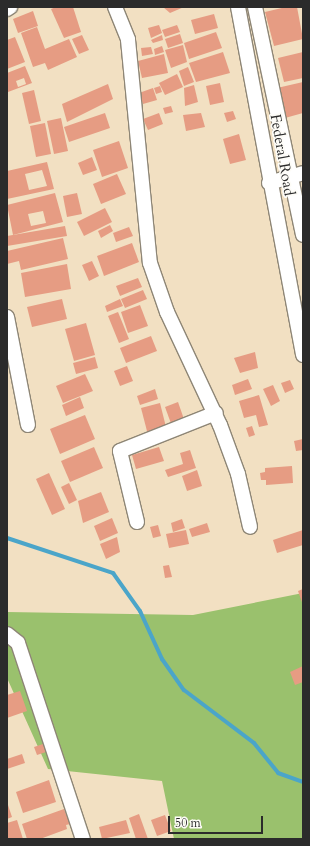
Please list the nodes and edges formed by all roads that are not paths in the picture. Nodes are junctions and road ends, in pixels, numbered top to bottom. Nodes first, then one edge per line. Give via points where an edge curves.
1 (10, 7) edge
2 (115, 7) edge
3 (238, 7) edge
4 (255, 7) edge
5 (7, 9) edge
6 (296, 175) edge
7 (269, 183) junction
8 (303, 235) edge
9 (7, 317) edge
10 (303, 355) edge
11 (216, 413) junction
12 (28, 425) dead end
13 (137, 522) dead end
14 (250, 528) dead end
15 (7, 634) edge
16 (83, 839) edge

1 - 5 street
2 - 11 street via 128,40 150,263 167,312
3 - 7 street, Federal Road
4 - 6 street, Federal Road
6 - 7 street
6 - 8 street, Federal Road
7 - 10 street, Federal Road
9 - 12 street
11 - 13 street via 120,451
11 - 14 street via 238,474
15 - 16 street via 18,643

